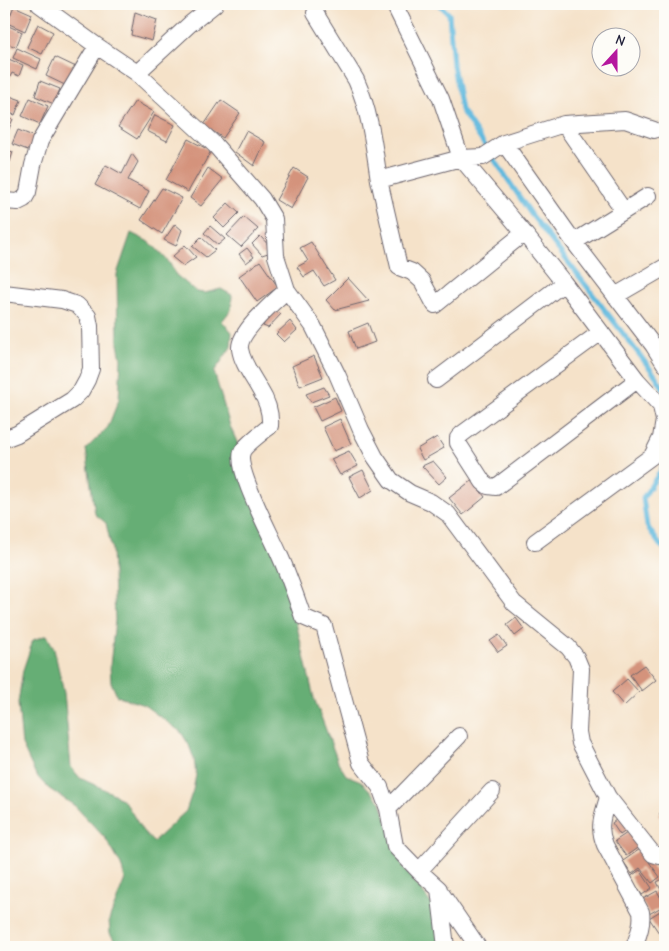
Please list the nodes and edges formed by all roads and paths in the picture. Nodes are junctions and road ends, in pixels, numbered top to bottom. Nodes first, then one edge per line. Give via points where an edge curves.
1 (40, 4) edge
2 (215, 4) edge
3 (394, 4) edge
4 (316, 13) dead end
5 (97, 46) junction
6 (137, 73) junction
7 (564, 124) junction
8 (654, 130) dead end
9 (501, 144) junction
10 (461, 158) junction
11 (379, 180) junction
12 (648, 196) dead end
13 (4, 201) edge
14 (624, 211) junction
15 (524, 233) junction
16 (574, 242) junction
17 (665, 267) edge
18 (564, 283) junction
19 (287, 290) junction
20 (4, 294) edge
21 (614, 296) junction
22 (601, 332) junction
23 (659, 342) edge
24 (665, 364) edge
25 (436, 380) dead end
26 (637, 380) junction
27 (4, 439) edge
28 (535, 542) dead end
29 (459, 736) dead end
30 (492, 791) dead end
31 (608, 797) junction
32 (388, 810) junction
33 (665, 853) edge
34 (419, 871) junction
35 (439, 889) junction
36 (446, 947) edge
37 (478, 947) edge
38 (634, 947) edge

1 - 5 street
2 - 6 street
3 - 10 street via 441,99
4 - 11 street via 361,89
5 - 6 street
5 - 13 street via 40,141 24,199
6 - 19 street via 215,145 262,199 274,218 276,256
7 - 8 street via 625,120
7 - 9 street
7 - 14 street
9 - 10 street via 483,157
9 - 16 street
10 - 11 street
10 - 15 street
11 - 15 street via 399,267 422,281 435,305
12 - 14 street
14 - 16 street
15 - 18 street
16 - 21 street
17 - 21 street
18 - 22 street
18 - 25 street
19 - 31 street via 312,326 361,430 391,480 448,514 514,603 576,656 581,669 580,743
19 - 32 street via 245,332 240,347 271,416 270,426 246,446 240,461 246,483 304,617 324,626 361,763 380,786
20 - 27 street via 62,300 77,305 88,316 91,360 87,380 72,400
21 - 23 street
22 - 26 street
22 - 26 street via 458,438 483,482 496,487
23 - 24 street
26 - 28 street via 661,406 664,420 661,438 652,456
29 - 32 street
30 - 34 street
31 - 33 street via 653,854 660,856
31 - 38 street via 600,826 601,835 641,912
32 - 34 street via 395,846
34 - 35 street
35 - 36 street
35 - 37 street

